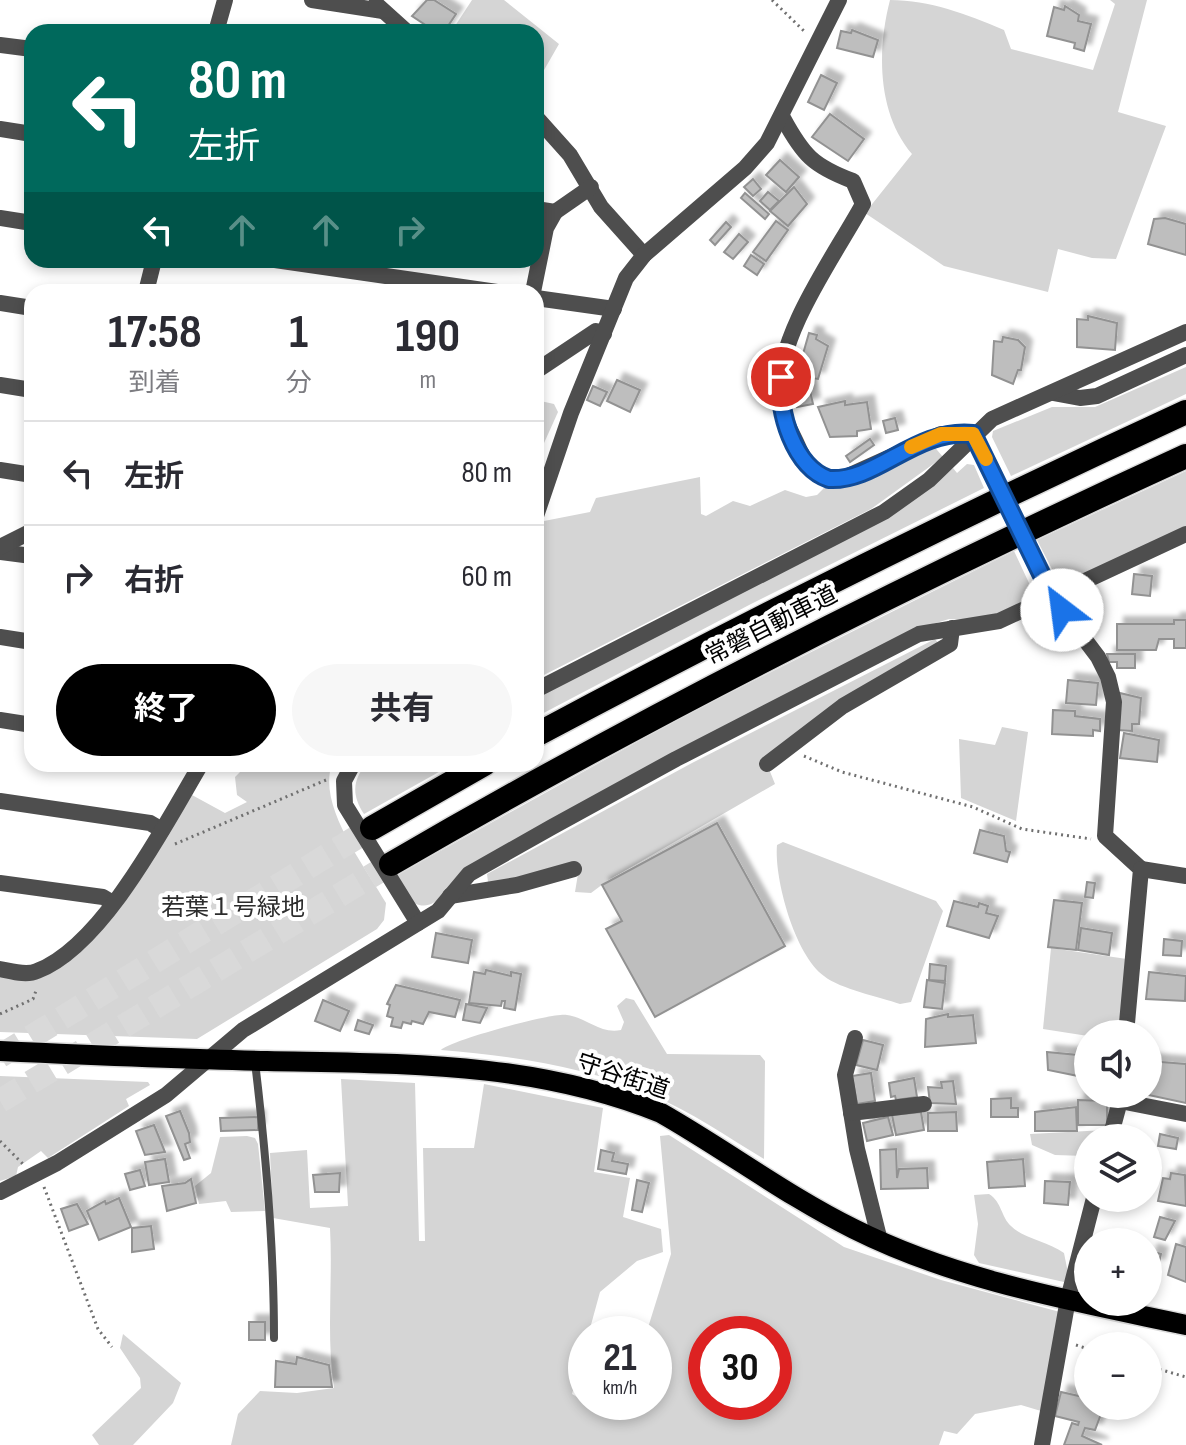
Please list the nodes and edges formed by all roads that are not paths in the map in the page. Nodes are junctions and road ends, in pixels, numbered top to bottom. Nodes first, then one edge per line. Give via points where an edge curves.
1 (225, 0) edge
2 (312, 0) edge
3 (839, 0) edge
4 (377, 5) edge
5 (218, 24) edge
6 (398, 24) edge
7 (0, 45) edge
8 (24, 48) edge
9 (783, 118) junction
10 (544, 127) edge
11 (0, 129) edge
12 (24, 133) edge
13 (591, 187) junction
14 (544, 210) edge
15 (555, 212) junction
16 (0, 218) edge
17 (24, 222) edge
18 (544, 238) edge
19 (644, 255) junction
20 (330, 268) edge
21 (442, 284) edge
22 (544, 299) edge
23 (0, 303) edge
24 (24, 307) edge
25 (614, 309) junction
26 (1186, 332) edge
27 (604, 334) junction
28 (1186, 355) edge
29 (544, 366) edge
30 (0, 385) edge
31 (24, 389) edge
32 (1053, 393) junction
33 (1186, 412) edge
34 (973, 434) junction
35 (1186, 456) edge
36 (0, 470) edge
37 (24, 474) edge
38 (544, 492) edge
39 (1186, 534) edge
40 (24, 536) edge
41 (0, 549) edge
42 (24, 554) edge
43 (1052, 596) junction
44 (952, 628) junction
45 (0, 637) edge
46 (24, 641) edge
47 (544, 686) edge
48 (0, 720) edge
49 (24, 724) edge
50 (544, 731) edge
51 (767, 764) dead end
52 (196, 772) edge
53 (349, 772) edge
54 (470, 772) edge
55 (0, 801) edge
56 (372, 828) tunnel mouth
57 (158, 836) junction
58 (391, 864) tunnel mouth
59 (574, 869) dead end
60 (1141, 869) junction
61 (1186, 876) edge
62 (0, 883) edge
63 (450, 896) junction
64 (113, 903) junction
65 (418, 923) junction
66 (0, 969) edge
67 (1127, 1020) edge
68 (855, 1038) dead end
69 (0, 1051) edge
70 (205, 1060) junction
71 (255, 1061) junction
72 (924, 1104) dead end
73 (1162, 1108) edge
74 (851, 1113) junction
75 (1186, 1114) edge
76 (0, 1192) edge
77 (1090, 1212) edge
78 (880, 1241) junction
79 (1068, 1299) junction
80 (1186, 1325) edge
81 (274, 1338) dead end
82 (1042, 1445) edge

1 - 5 street
2 - 4 street
3 - 9 street
4 - 6 street
7 - 8 street
9 - 19 street via 745,168
9 - 34 street via 807,157 853,181 863,204 783,359 782,412 804,461 820,476 839,480 941,434
10 - 13 street
11 - 12 street
13 - 15 street
13 - 19 street via 601,207
14 - 15 street
15 - 18 street
16 - 17 street
19 - 25 street via 626,278
20 - 21 street
22 - 25 street
23 - 24 street
25 - 27 street
26 - 32 street
27 - 29 street via 596,331
27 - 38 street
28 - 32 street via 1097,396
30 - 31 street
32 - 34 street via 992,419
33 - 50 highway, 常磐自動車道 via 749,622
34 - 43 street, bridge
34 - 47 street via 963,450 884,512
35 - 58 highway, 常磐自動車道 via 737,672
36 - 37 street
39 - 43 street
40 - 41 street
41 - 42 street
43 - 44 street via 984,626
43 - 60 street via 1098,657 1114,702 1105,836
44 - 51 street via 950,644 843,706
44 - 63 street via 919,634 676,759 469,874
45 - 46 street
48 - 49 street
52 - 57 street
53 - 65 street via 345,805
54 - 56 highway
55 - 57 street via 150,823
57 - 64 street
59 - 63 street
60 - 61 street
60 - 67 street
62 - 64 street via 103,897
63 - 65 street
64 - 66 street via 87,935 36,972
65 - 70 street via 243,1030
68 - 74 street via 845,1075
69 - 70 main road, 守谷街道
70 - 71 main road, 守谷街道
70 - 76 street via 166,1095
71 - 78 main road, 守谷街道 via 461,1066 597,1091 661,1113
71 - 81 lane via 266,1145
72 - 74 street
73 - 75 street
74 - 78 street
77 - 79 street
78 - 79 main road, 守谷街道 via 950,1269
79 - 80 main road, 守谷街道
79 - 82 street

